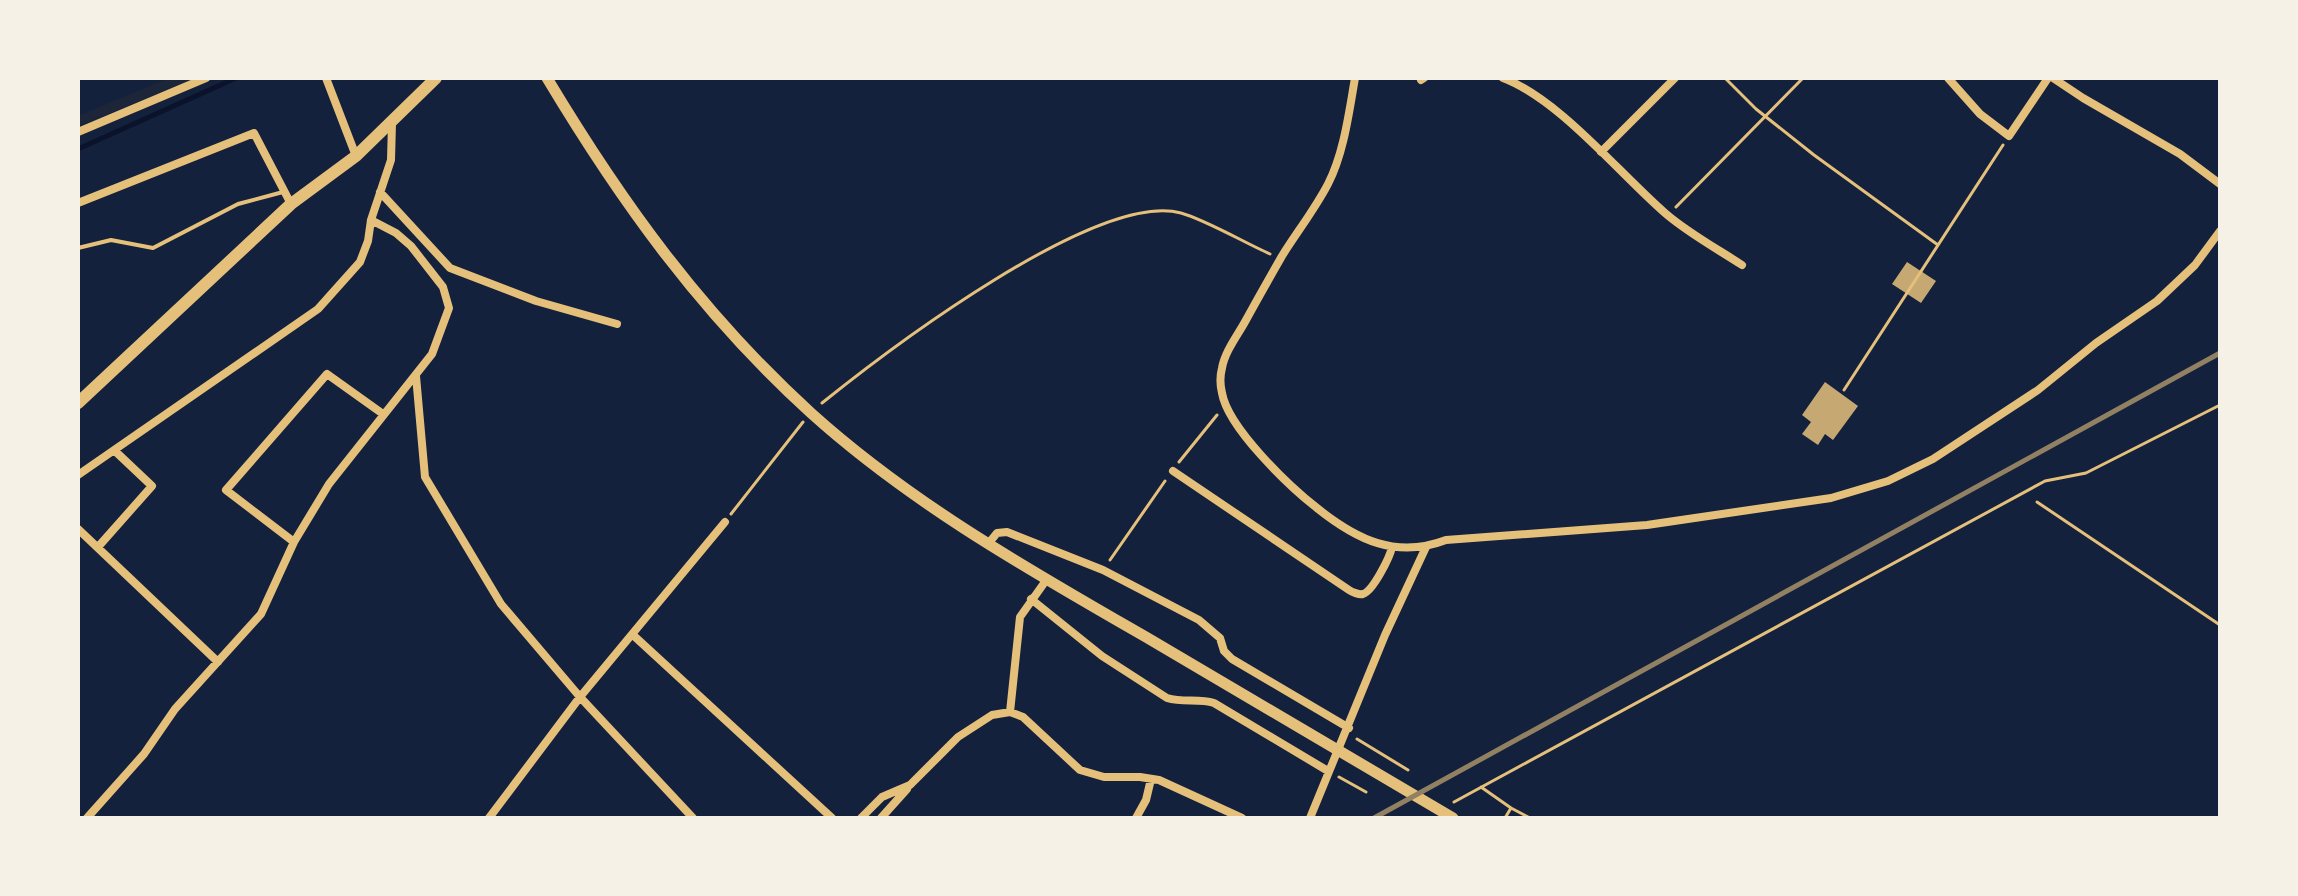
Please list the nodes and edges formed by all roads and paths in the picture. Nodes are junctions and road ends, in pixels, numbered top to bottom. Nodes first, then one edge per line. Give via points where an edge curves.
1 (206, 78) edge
2 (326, 78) edge
3 (436, 78) edge
4 (547, 78) edge
5 (1355, 78) edge
6 (1503, 78) edge
7 (1675, 78) edge
8 (1725, 78) edge
9 (1803, 78) edge
10 (1948, 78) edge
11 (2051, 78) edge
12 (1765, 116) junction
13 (392, 123) junction
14 (78, 132) edge
15 (2009, 136) junction
16 (1601, 152) junction
17 (356, 156) junction
18 (2220, 184) edge
19 (283, 192) junction
20 (380, 192) junction
21 (78, 203) edge
22 (291, 204) junction
23 (1669, 217) junction
24 (371, 220) junction
25 (2220, 231) edge
26 (1938, 245) junction
27 (78, 248) edge
28 (1280, 259) junction
29 (1742, 265) dead end
30 (617, 324) dead end
31 (416, 376) junction
32 (1844, 390) dead end
33 (78, 403) edge
34 (2220, 405) edge
35 (1225, 408) junction
36 (810, 412) junction
37 (383, 414) junction
38 (115, 451) junction
39 (1173, 471) junction
40 (78, 475) edge
41 (2037, 502) dead end
42 (725, 522) joint
43 (78, 529) edge
44 (294, 542) junction
45 (988, 544) junction
46 (98, 547) junction
47 (1392, 547) junction
48 (1426, 547) junction
49 (1103, 570) junction
50 (1047, 579) junction
51 (1031, 599) junction
52 (2220, 625) edge
53 (633, 635) junction
54 (218, 662) junction
55 (580, 697) junction
56 (1010, 712) junction
57 (1348, 730) junction
58 (1408, 770) dead end
59 (1328, 771) junction
60 (1151, 779) junction
61 (910, 785) junction
62 (1481, 787) junction
63 (1366, 792) dead end
64 (1454, 803) dead end
65 (1511, 808) junction
66 (87, 818) edge
67 (489, 818) edge
68 (693, 818) edge
69 (832, 818) edge
70 (861, 818) edge
71 (881, 818) edge
72 (1136, 818) edge
73 (1242, 818) edge
74 (1310, 818) edge
75 (1453, 818) edge
76 (1505, 818) edge
77 (1530, 818) edge

1 - 14 street
2 - 17 street
3 - 13 main road
4 - 36 street via 623,199 669,260
5 - 28 street via 1329,182
6 - 16 street via 1537,96
7 - 16 street
8 - 12 path
9 - 12 path
10 - 15 street via 1980,114
11 - 15 street
11 - 18 street via 2180,154
12 - 23 path
12 - 26 path
13 - 17 main road
13 - 20 street via 391,160
15 - 26 path
16 - 23 street
17 - 22 main road
19 - 21 street via 254,133
19 - 22 street
19 - 27 lane via 238,204 153,248 111,240
20 - 24 street
20 - 30 street via 450,268
22 - 33 main road
23 - 29 street
24 - 31 street via 411,246 443,287 449,308 432,354
24 - 38 street via 360,262 318,309
25 - 48 street via 2195,265 2157,301 2038,390 1933,459 1888,481 1831,498 1647,525 1446,540
26 - 32 path
28 - 35 street via 1225,358
28 - 36 path via 1181,213 1121,217 1047,248 896,344
31 - 37 street
31 - 55 street via 425,477 501,604
34 - 62 path via 2086,473 2045,481
35 - 39 path
35 - 47 street via 1307,500 1354,534
36 - 42 path
36 - 45 street via 877,467
37 - 44 street via 329,484
37 - 44 street via 327,374 226,490
38 - 40 street
38 - 46 street via 152,486
39 - 47 street via 1359,594 1385,566
39 - 49 path
41 - 52 path
42 - 53 street
43 - 46 street
44 - 54 street via 261,614
45 - 49 street via 997,533 1007,532
45 - 50 street
46 - 54 street
47 - 48 street
48 - 57 street
49 - 57 street via 1199,620 1220,638 1232,659
50 - 51 street
50 - 75 street
51 - 56 street via 1020,617
51 - 59 street via 1102,656 1167,698 1214,703
53 - 55 street
53 - 69 street
54 - 66 street
55 - 67 street
55 - 68 street
56 - 60 street via 1023,717 1080,770
56 - 61 street via 992,715 958,737
57 - 58 path
57 - 59 street
59 - 63 path
59 - 74 street
60 - 72 street
60 - 73 street
61 - 70 street via 882,797
61 - 71 street
62 - 64 path
62 - 65 path
65 - 76 path
65 - 77 path

